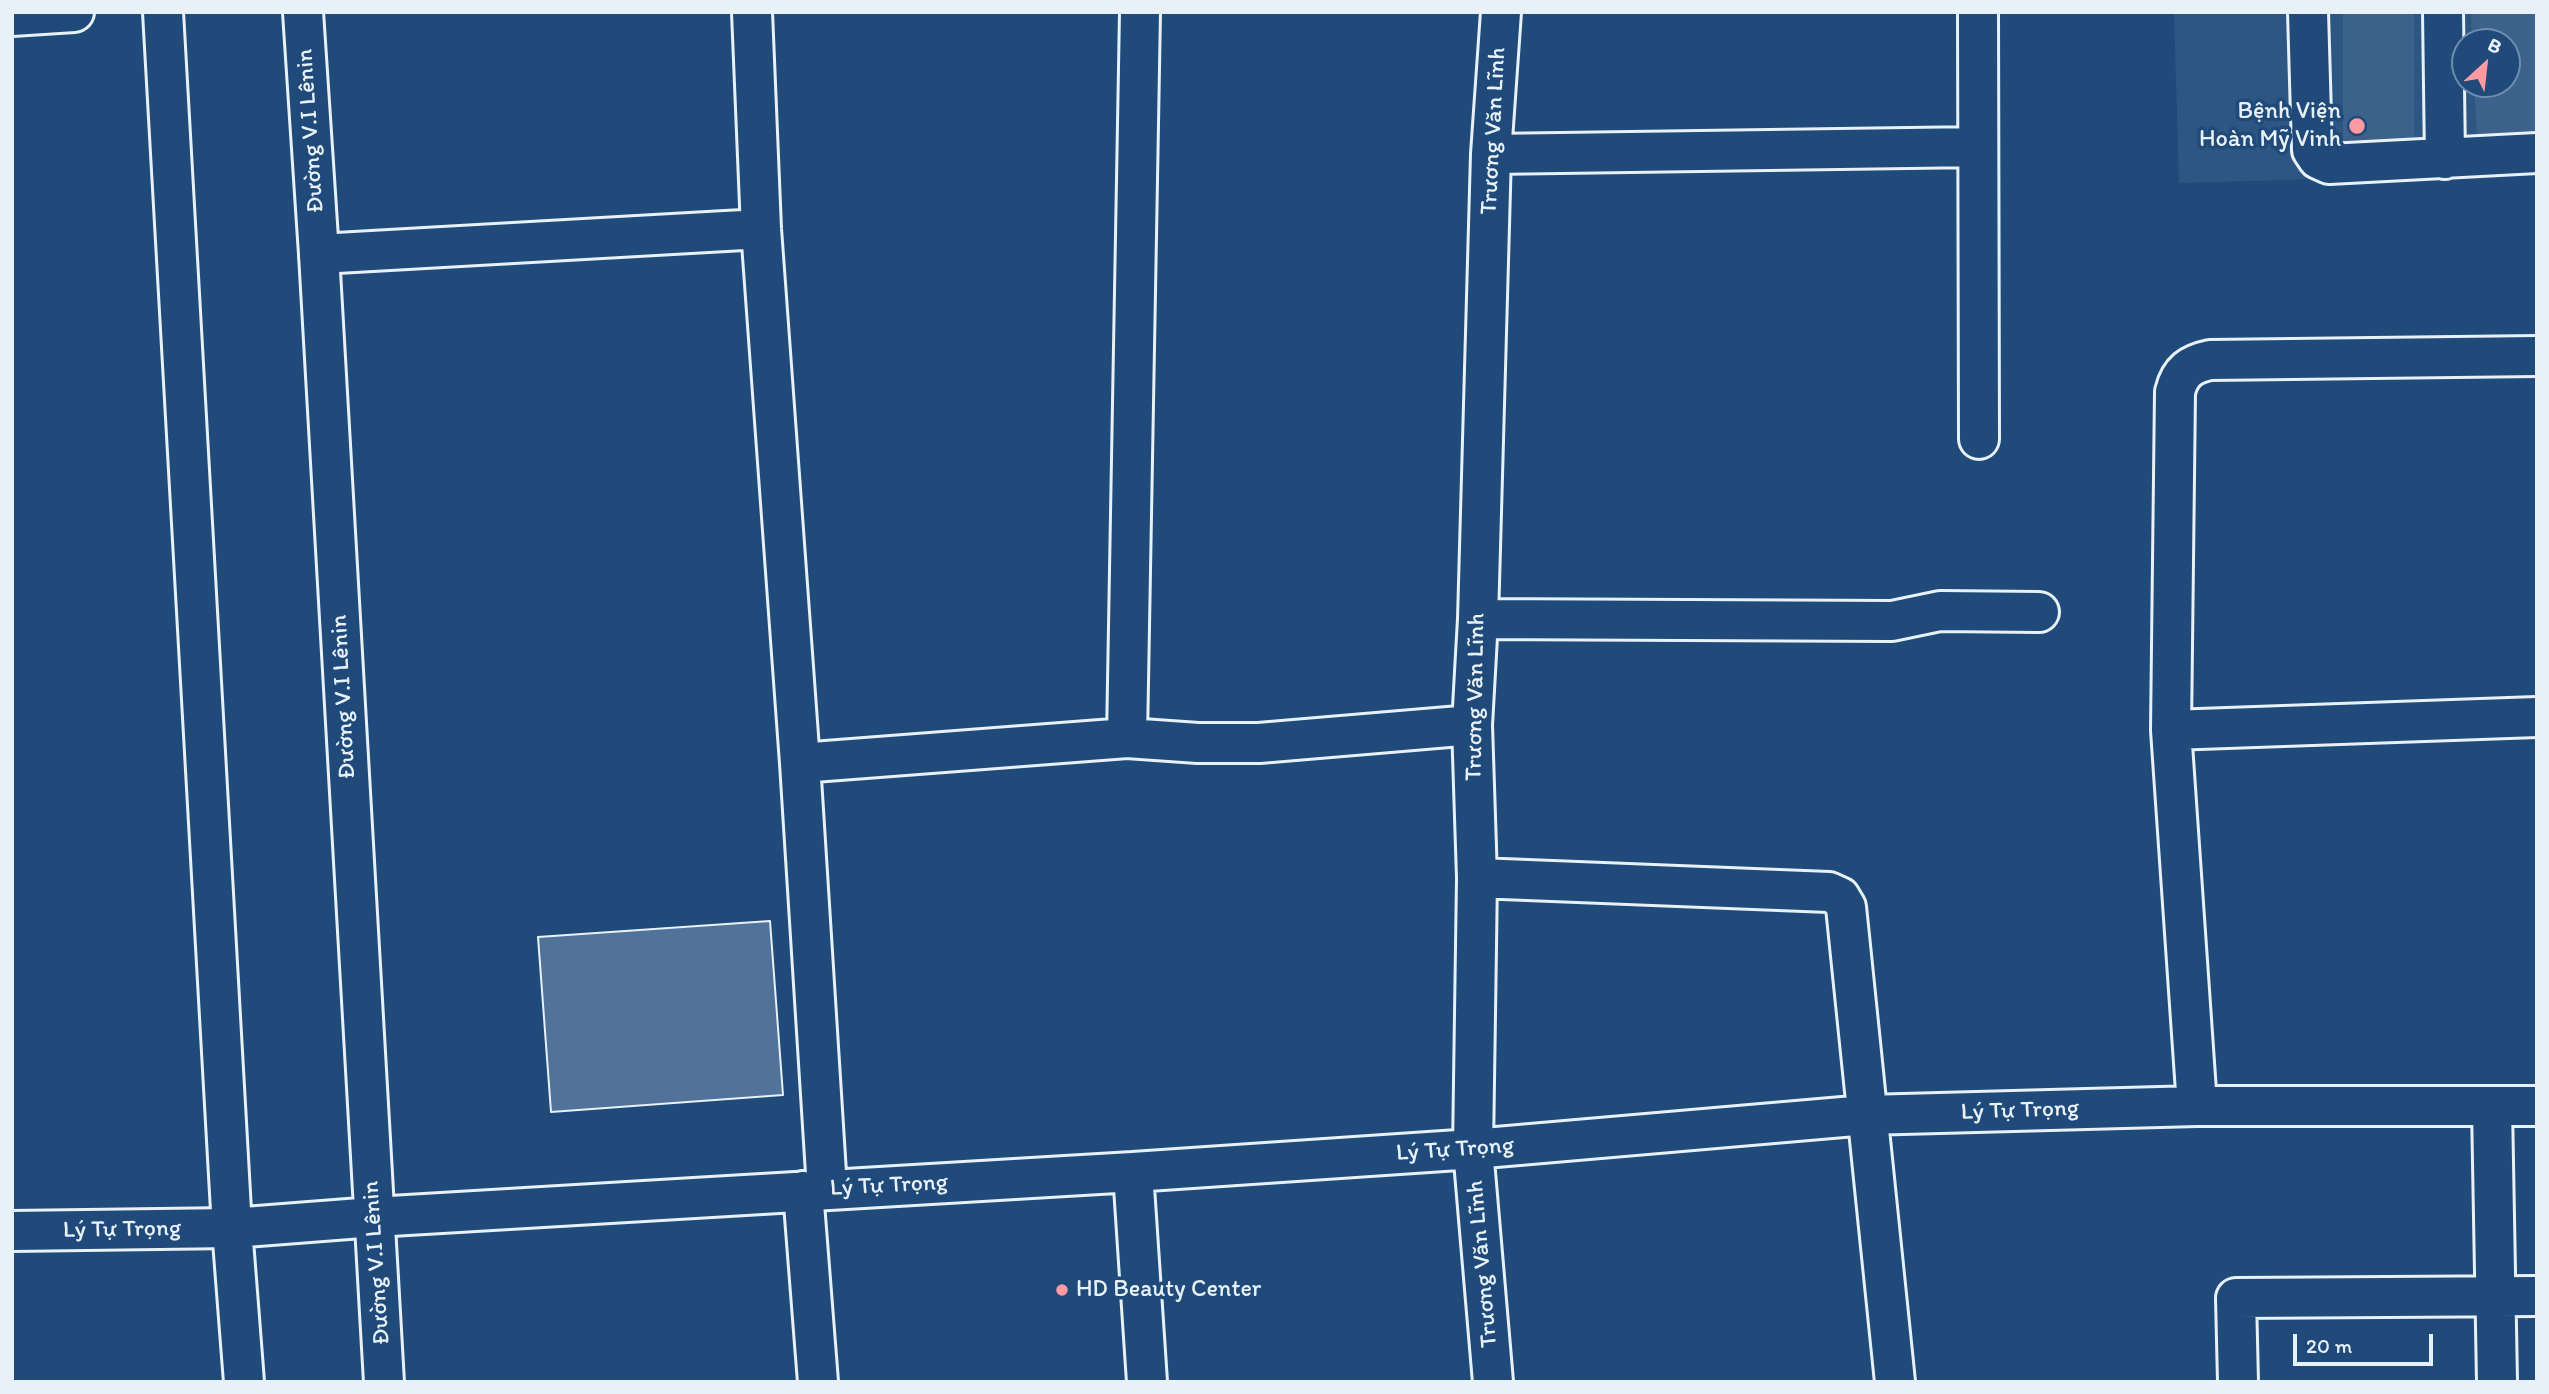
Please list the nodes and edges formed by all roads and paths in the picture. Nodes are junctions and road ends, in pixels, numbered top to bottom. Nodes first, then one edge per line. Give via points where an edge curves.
1 (74, 12) edge
2 (163, 12) edge
3 (303, 12) edge
4 (752, 12) edge
5 (1140, 12) edge
6 (1501, 12) edge
7 (1978, 12) edge
8 (2308, 12) edge
9 (2443, 12) edge
10 (12, 16) edge
11 (1978, 147) junction
12 (2537, 153) edge
13 (1492, 154) junction
14 (2445, 159) junction
15 (761, 229) junction
16 (319, 254) junction
17 (2537, 356) edge
18 (1979, 439) dead end
19 (2039, 612) dead end
20 (1478, 619) junction
21 (2537, 717) edge
22 (1472, 725) junction
23 (2171, 730) junction
24 (1127, 738) junction
25 (800, 763) junction
26 (1477, 878) junction
27 (2197, 1106) junction
28 (2537, 1106) edge
29 (2492, 1107) junction
30 (1866, 1115) junction
31 (1473, 1149) junction
32 (1133, 1172) junction
33 (815, 1190) junction
34 (374, 1217) junction
35 (232, 1228) junction
36 (12, 1231) edge
37 (2537, 1296) edge
38 (2496, 1297) junction
39 (244, 1382) edge
40 (384, 1382) edge
41 (818, 1382) edge
42 (1147, 1382) edge
43 (1493, 1382) edge
44 (1895, 1382) edge
45 (2238, 1382) edge
46 (2497, 1382) edge

1 - 10 street
2 - 35 street
3 - 16 street, Đường V.I Lênin
4 - 15 street
5 - 24 street
6 - 13 street, Trương Văn Lĩnh
7 - 11 street
8 - 14 street via 2312,150 2318,159 2329,164
9 - 14 street
11 - 13 street
11 - 18 street
12 - 14 street
13 - 20 street, Trương Văn Lĩnh
15 - 16 street
15 - 25 street
16 - 34 street, Đường V.I Lênin
17 - 23 street via 2210,360 2185,370 2175,392
19 - 20 street via 1940,611 1892,621
20 - 22 street, Trương Văn Lĩnh
21 - 23 street
22 - 24 street via 1259,743
22 - 26 street, Trương Văn Lĩnh
23 - 27 street
24 - 25 street
25 - 33 street
26 - 30 street via 1829,892 1840,897 1846,907
26 - 31 street, Trương Văn Lĩnh
27 - 29 street, Lý Tự Trọng
27 - 30 street, Lý Tự Trọng
28 - 29 street, Lý Tự Trọng
29 - 38 street
30 - 31 street, Lý Tự Trọng
30 - 44 street
31 - 32 street, Lý Tự Trọng
31 - 43 street, Trương Văn Lĩnh
32 - 33 street, Lý Tự Trọng
32 - 42 street
33 - 34 street, Lý Tự Trọng
33 - 41 street
34 - 35 street, Lý Tự Trọng
34 - 40 street, Đường V.I Lênin
35 - 36 street, Lý Tự Trọng
35 - 39 street
37 - 38 street
38 - 45 street via 2236,1298
38 - 46 street

